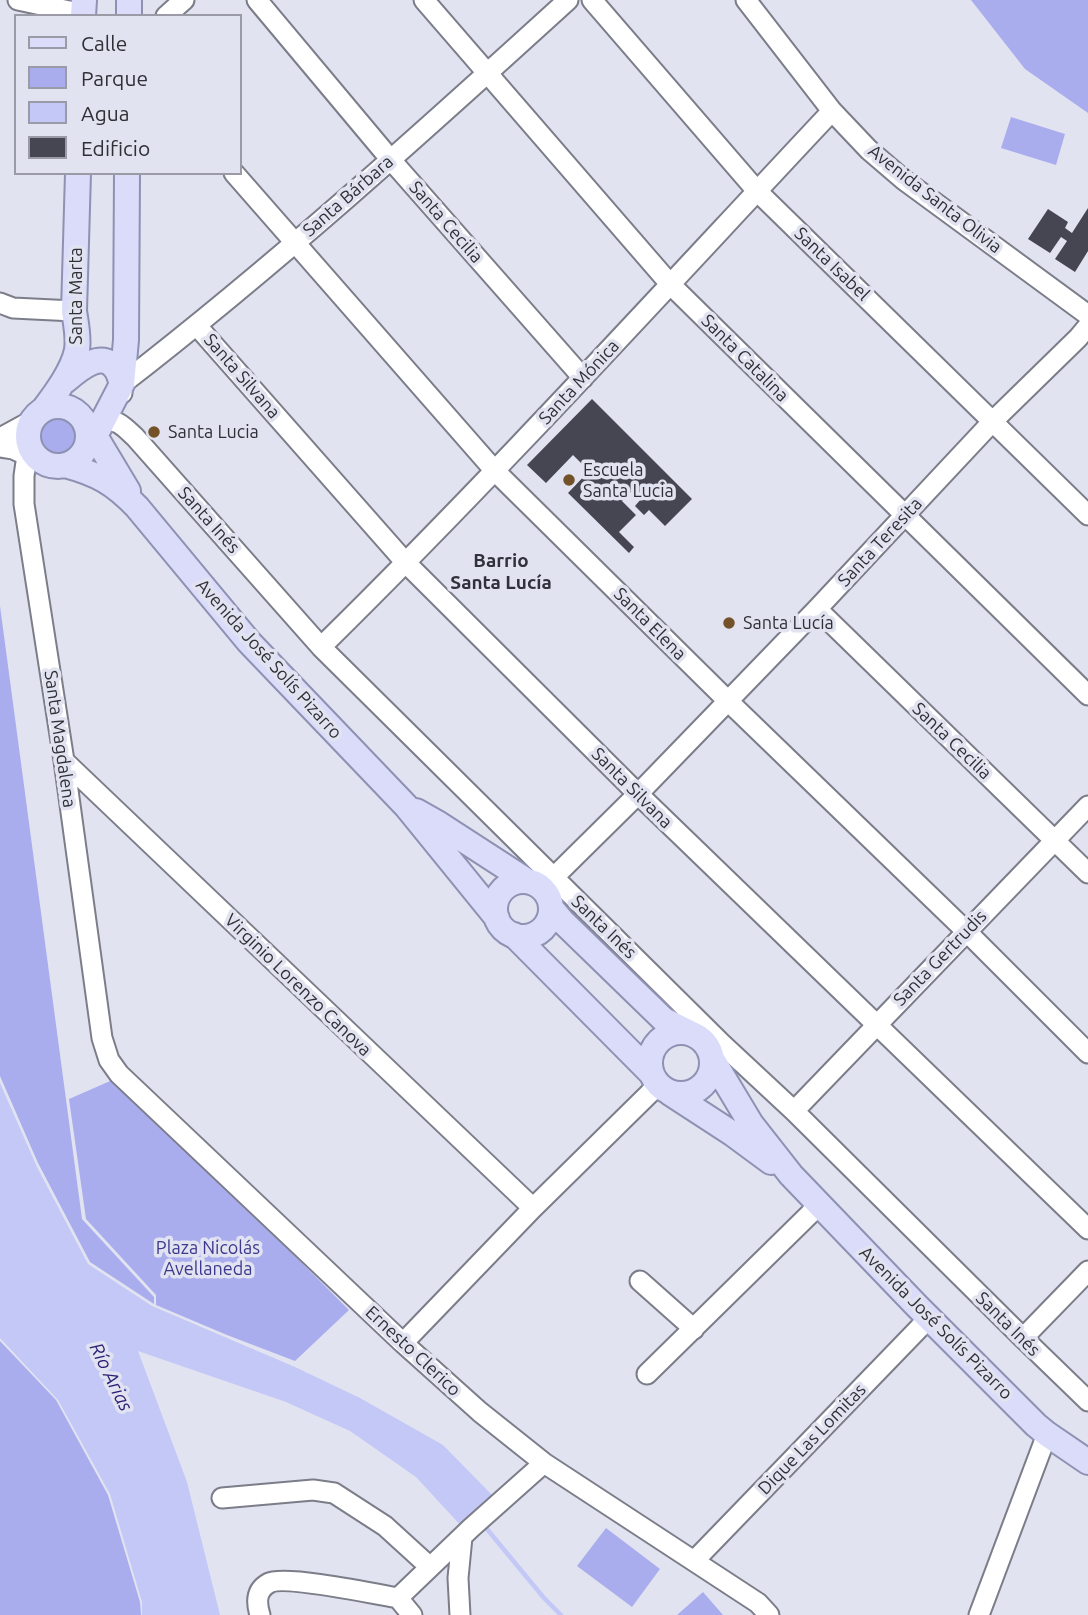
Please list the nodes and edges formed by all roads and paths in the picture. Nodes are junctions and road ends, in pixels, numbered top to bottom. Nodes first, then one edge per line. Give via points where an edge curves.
1 (18, 0) edge
2 (184, 0) edge
3 (257, 0) edge
4 (425, 0) edge
5 (568, 0) edge
6 (592, 0) edge
7 (746, 0) edge
8 (84, 11) edge
9 (168, 14) edge
10 (488, 72) junction
11 (832, 111) junction
12 (391, 160) junction
13 (78, 175) edge
14 (127, 175) edge
15 (236, 175) edge
16 (757, 191) junction
17 (294, 243) junction
18 (670, 284) junction
19 (0, 303) edge
20 (1088, 316) edge
21 (76, 322) junction
22 (197, 326) junction
23 (1085, 338) edge
24 (126, 341) junction
25 (583, 378) junction
26 (63, 383) junction
27 (122, 384) junction
28 (993, 421) junction
29 (92, 432) junction
30 (0, 438) edge
31 (135, 438) junction
32 (40, 442) junction
33 (0, 447) edge
34 (495, 471) junction
35 (137, 507) junction
36 (1088, 515) edge
37 (904, 516) junction
38 (406, 564) junction
39 (817, 609) junction
40 (321, 647) junction
41 (1088, 695) edge
42 (728, 701) junction
43 (64, 761) junction
44 (638, 794) junction
45 (406, 806) junction
46 (1088, 806) edge
47 (1055, 841) junction
48 (1088, 873) edge
49 (544, 890) junction
50 (505, 927) junction
51 (966, 931) junction
52 (876, 1025) junction
53 (102, 1038) joint
54 (704, 1039) junction
55 (1088, 1053) edge
56 (660, 1083) junction
57 (794, 1111) junction
58 (791, 1175) junction
59 (819, 1205) junction
60 (533, 1208) junction
61 (1088, 1229) edge
62 (1088, 1271) edge
63 (640, 1281) dead end
64 (929, 1318) junction
65 (695, 1329) junction
66 (1023, 1338) junction
67 (403, 1343) junction
68 (647, 1374) dead end
69 (1088, 1401) edge
70 (1046, 1434) junction
71 (1088, 1462) edge
72 (544, 1463) junction
73 (222, 1498) dead end
74 (467, 1532) junction
75 (695, 1560) junction
76 (430, 1567) junction
77 (398, 1598) junction
78 (260, 1615) edge
79 (412, 1615) edge
80 (460, 1615) edge
81 (769, 1615) edge
82 (979, 1615) edge

1 - 8 street
2 - 9 street
3 - 12 street, Santa Cecilia
4 - 10 street, Santa Catalina
5 - 10 street, Santa Bárbara
6 - 16 street, Santa Isabel
7 - 11 street, Avenida Santa Olivia
10 - 12 street, Santa Bárbara
10 - 18 street, Santa Catalina
11 - 16 street, Santa Mónica
11 - 20 street, Avenida Santa Olivia via 904,180
12 - 17 street, Santa Bárbara
12 - 25 street, Santa Cecilia
13 - 21 main road, Santa Marta
14 - 24 main road
15 - 17 street, Santa Elena
16 - 18 street, Santa Mónica
16 - 28 street, Santa Isabel
17 - 22 street, Santa Bárbara
17 - 34 street, Santa Elena
18 - 25 street, Santa Mónica
18 - 37 street, Santa Catalina
19 - 21 street
21 - 24 main road via 87,342 99,349
21 - 26 main road, Santa Marta via 77,352
22 - 27 street, Santa Bárbara
22 - 38 street, Santa Silvana
23 - 28 street, Santa Teresita
24 - 27 main road
25 - 34 street, Santa Mónica
26 - 27 main road via 82,367 106,361 116,369
26 - 32 main road, Santa Marta
27 - 29 main road
27 - 31 street, Santa Inés via 122,408
28 - 36 street, Santa Isabel
28 - 37 street, Santa Teresita
29 - 31 street, Santa Inés via 111,419
29 - 32 main road via 78,459
29 - 32 main road via 79,415 56,406
29 - 35 main road, Avenida José Solís Pizarro
30 - 32 street
31 - 40 street, Santa Inés
32 - 33 street, Avenida José Solís Pizarro via 13,449
32 - 35 main road, Avenida José Solís Pizarro via 120,489
32 - 43 street, Santa Magdalena via 24,476 24,504
34 - 38 street, Santa Mónica
34 - 42 street, Santa Elena
35 - 45 main road, Avenida José Solís Pizarro via 249,642
37 - 39 street, Santa Teresita
37 - 41 street, Santa Catalina
38 - 40 street, Santa Mónica
38 - 44 street, Santa Silvana
39 - 42 street, Santa Teresita
39 - 47 street, Santa Cecilia
40 - 49 street, Santa Inés
42 - 44 street, Santa Teresita
42 - 51 street, Santa Elena
43 - 53 street, Santa Magdalena
43 - 60 street, Virginio Lorenzo Canova
44 - 49 street, Santa Teresita
44 - 52 street, Santa Silvana
45 - 49 main road, Avenida José Solís Pizarro
45 - 50 main road, Avenida José Solís Pizarro
46 - 47 street, Santa Gertrudis
47 - 48 street, Santa Cecilia
47 - 51 street, Santa Gertrudis
49 - 50 main road via 550,917 540,931 523,937
49 - 50 main road via 517,881 501,891 495,909
49 - 54 main road, Avenida José Solís Pizarro via 562,922 664,1020
50 - 56 main road, Avenida José Solís Pizarro
51 - 52 street, Santa Gertrudis
51 - 55 street, Santa Elena
52 - 57 street, Santa Gertrudis
52 - 61 street, Santa Silvana
53 - 67 street, Ernesto Clerico via 108,1060 119,1074
54 - 56 main road via 681,1032 662,1038 649,1063
54 - 56 main road via 712,1070 701,1088 681,1095
54 - 57 street, Santa Inés
54 - 58 main road, Avenida José Solís Pizarro via 751,1124
56 - 58 main road, Avenida José Solís Pizarro
56 - 60 street
57 - 66 street, Santa Inés
58 - 59 main road, Avenida José Solís Pizarro
59 - 64 main road, Avenida José Solís Pizarro
59 - 65 street
60 - 67 street
62 - 66 street
63 - 65 street
64 - 70 main road, Avenida José Solís Pizarro
64 - 75 street, Dique Las Lomitas
65 - 68 street
66 - 69 street, Santa Inés
67 - 72 street, Ernesto Clerico
70 - 71 main road, Avenida José Solís Pizarro
70 - 82 street
72 - 74 street
72 - 75 street, Ernesto Clerico
73 - 76 street via 313,1490 334,1493 384,1526
74 - 76 street
74 - 80 street via 458,1578
75 - 81 street, Ernesto Clerico
76 - 77 street
77 - 78 street via 289,1580 270,1582 259,1592
77 - 79 street

